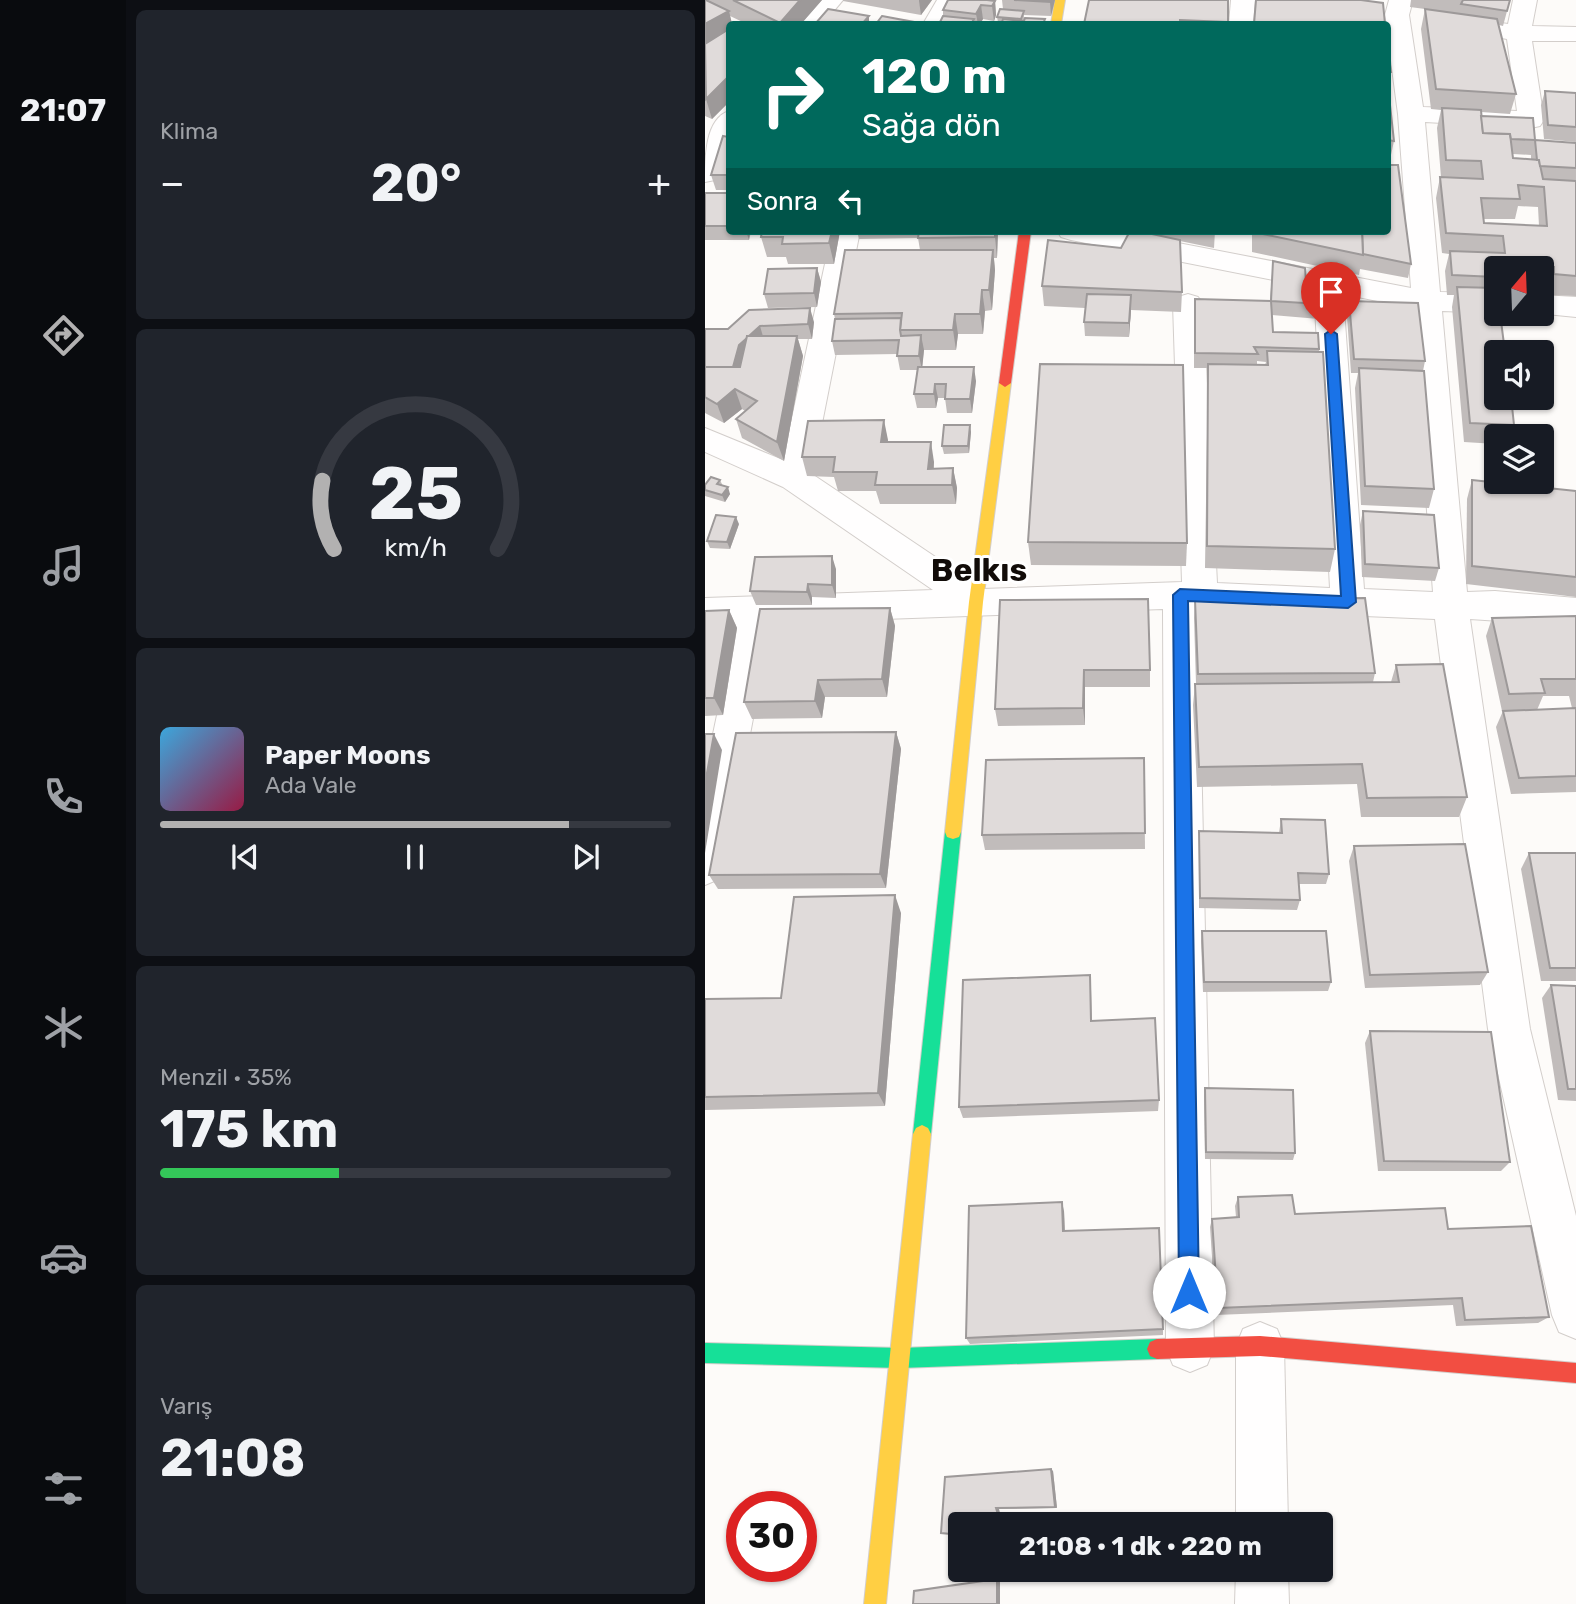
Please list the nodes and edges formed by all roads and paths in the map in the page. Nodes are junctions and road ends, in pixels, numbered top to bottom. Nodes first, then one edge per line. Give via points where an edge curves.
1 (830, 0) edge
2 (949, 0) edge
3 (1060, 0) edge
4 (1243, 0) edge
5 (1525, 0) edge
6 (1389, 8) edge
7 (813, 21) edge
8 (937, 21) edge
9 (1056, 21) edge
10 (1241, 21) edge
11 (1519, 33) junction
12 (1576, 34) edge
13 (1411, 114) junction
14 (720, 129) edge
15 (705, 174) edge
16 (845, 235) edge
17 (1024, 235) edge
18 (1093, 235) edge
19 (1229, 235) edge
20 (1228, 260) junction
21 (1327, 280) junction
22 (1426, 301) junction
23 (1484, 303) edge
24 (1188, 304) dead end
25 (1554, 306) edge
26 (1576, 307) edge
27 (705, 439) edge
28 (795, 479) junction
29 (1190, 595) junction
30 (976, 602) junction
31 (1348, 602) junction
32 (1451, 606) junction
33 (756, 611) junction
34 (705, 612) edge
35 (1576, 612) edge
36 (705, 867) edge
37 (1576, 1315) edge
38 (1260, 1346) junction
39 (1190, 1348) junction
40 (705, 1353) edge
41 (900, 1358) junction
42 (1576, 1373) edge
43 (1262, 1512) edge
44 (1262, 1582) edge
45 (875, 1604) edge
46 (1262, 1604) edge

1 - 7 street
2 - 8 street
3 - 9 street
4 - 10 street
5 - 11 street
6 - 11 street
6 - 13 street
11 - 12 street
11 - 13 street via 1531,120
13 - 22 street
14 - 15 street
16 - 28 street
17 - 30 street
18 - 20 street
19 - 20 street
20 - 21 street
21 - 22 street
21 - 31 street
22 - 23 street
22 - 32 street
24 - 29 street
25 - 26 street
27 - 28 street
28 - 30 street
29 - 30 street
29 - 31 street
29 - 39 street
30 - 33 street
30 - 41 street
31 - 32 street
32 - 35 street
32 - 37 street via 1509,1029
33 - 34 street
33 - 36 street
38 - 39 street
38 - 42 street
38 - 43 street
39 - 41 street
40 - 41 street
41 - 45 street
44 - 46 street

